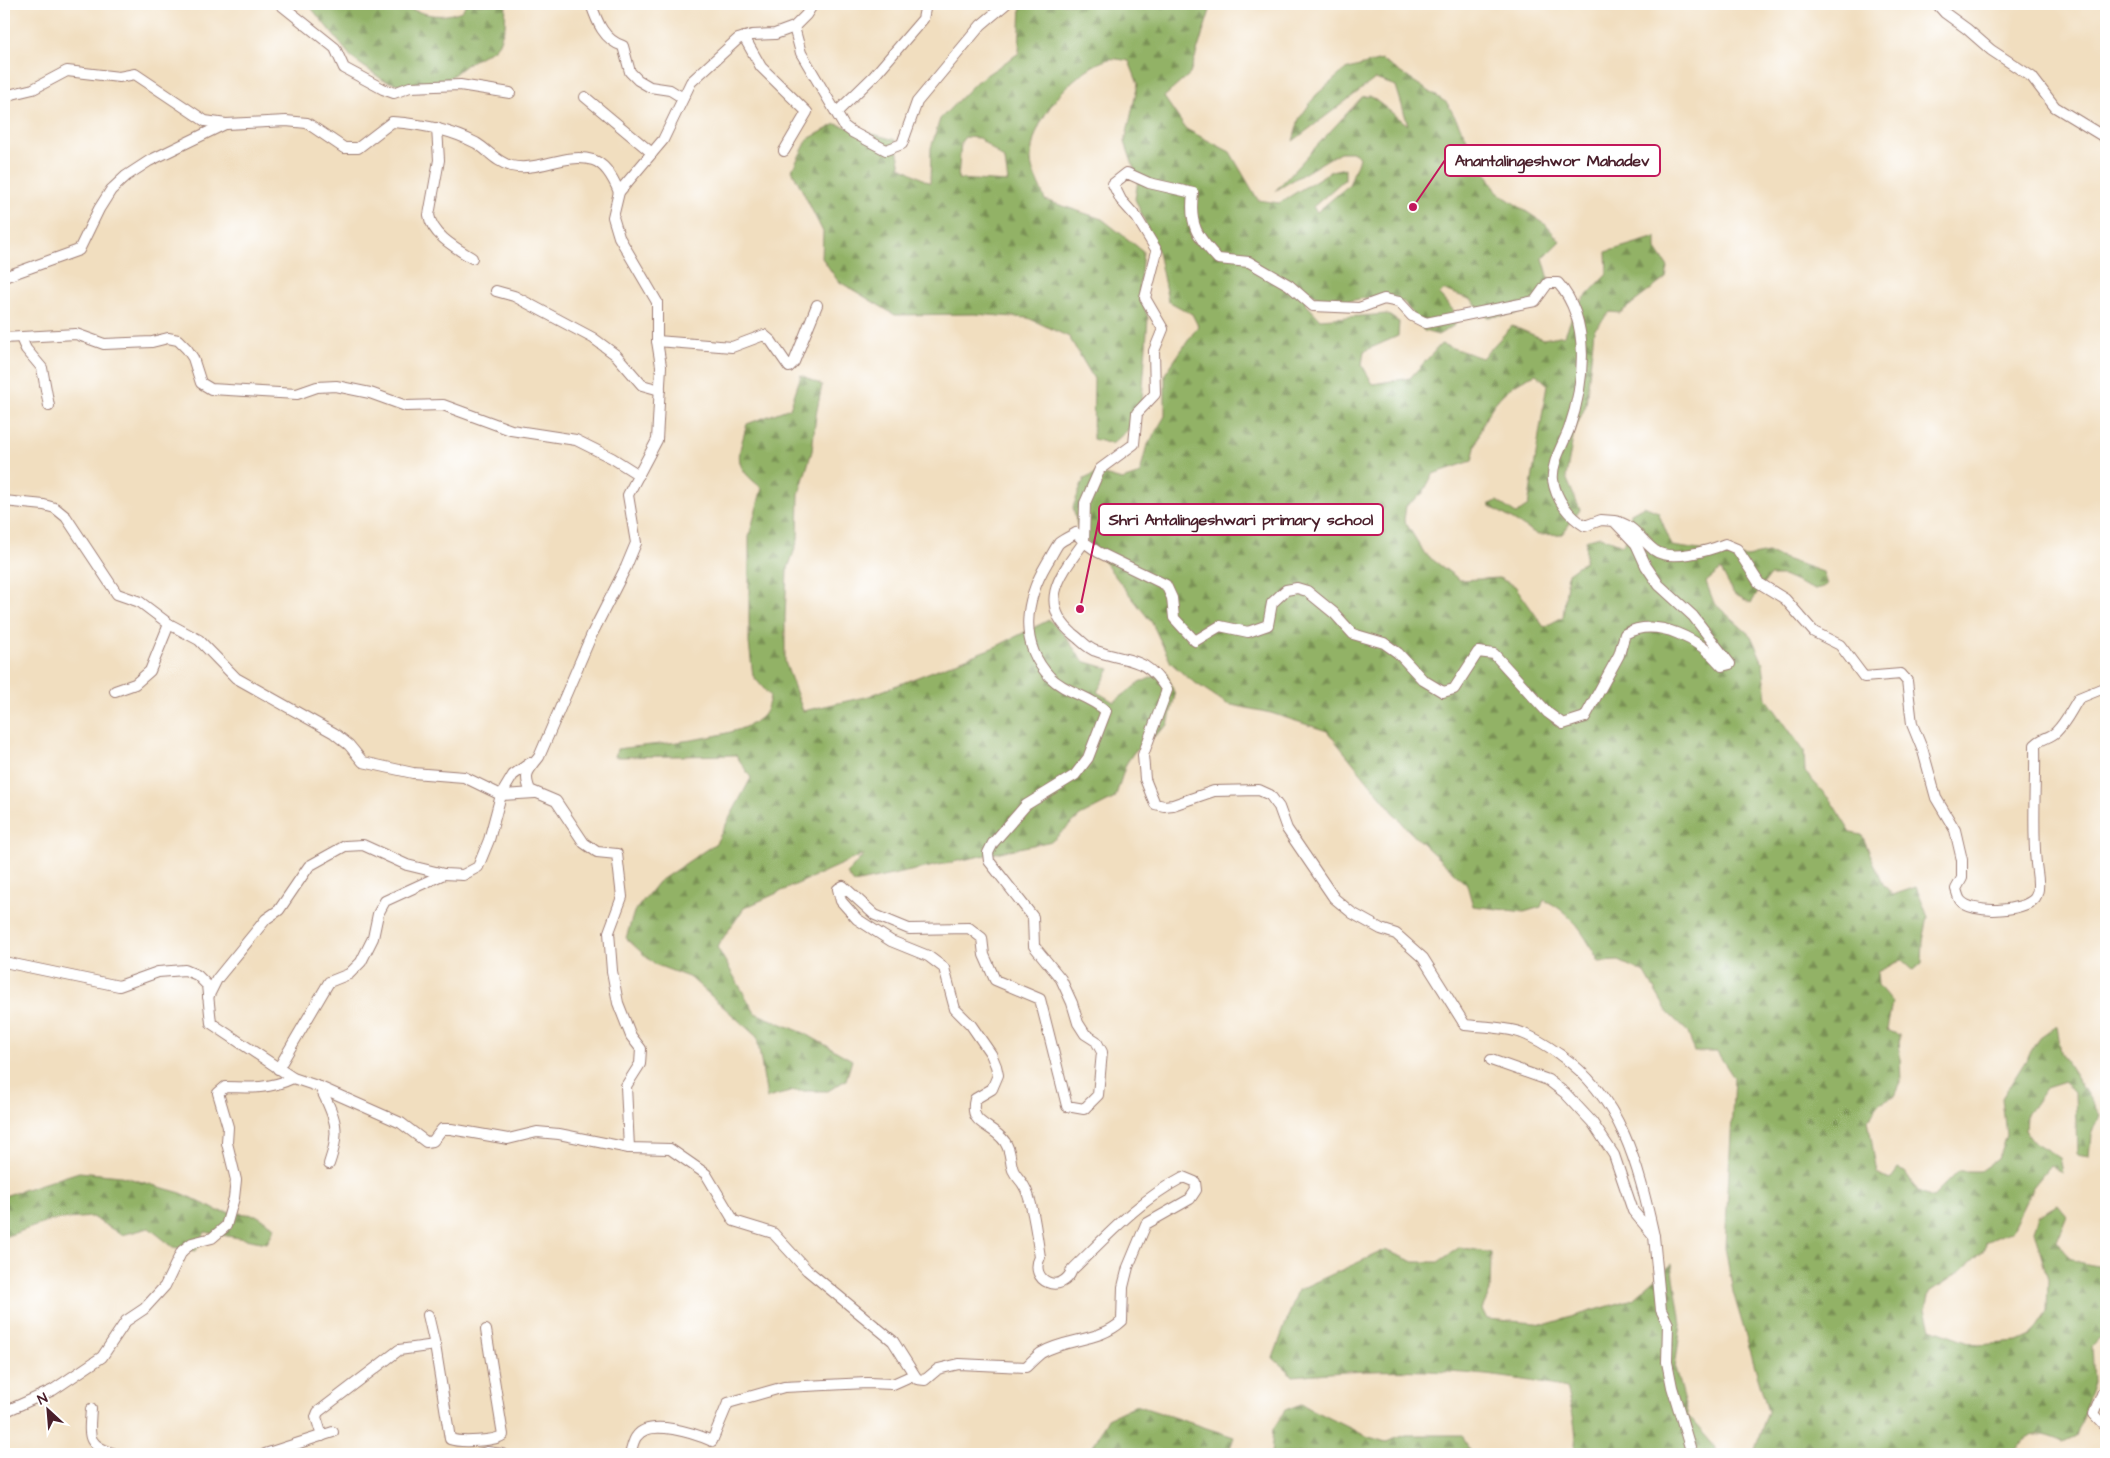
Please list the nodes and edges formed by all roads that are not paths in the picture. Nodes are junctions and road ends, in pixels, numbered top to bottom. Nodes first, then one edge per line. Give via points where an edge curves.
1 (280, 4) edge
2 (591, 4) edge
3 (813, 4) edge
4 (926, 4) edge
5 (1006, 4) edge
6 (1937, 4) edge
7 (794, 27) junction
8 (744, 37) junction
9 (510, 92) dead end
10 (4, 96) edge
11 (585, 97) dead end
12 (683, 98) junction
13 (837, 112) junction
14 (226, 124) junction
15 (437, 128) junction
16 (2106, 138) edge
17 (784, 151) dead end
18 (652, 153) junction
19 (619, 192) junction
20 (472, 258) dead end
21 (4, 277) edge
22 (496, 292) dead end
23 (817, 305) dead end
24 (4, 338) edge
25 (21, 338) junction
26 (657, 341) junction
27 (660, 390) junction
28 (49, 406) dead end
29 (639, 475) junction
30 (4, 501) edge
31 (1614, 521) junction
32 (1084, 542) junction
33 (170, 624) junction
34 (2106, 686) edge
35 (115, 691) dead end
36 (539, 757) junction
37 (535, 793) junction
38 (501, 795) junction
39 (444, 874) junction
40 (4, 962) edge
41 (208, 997) junction
42 (1491, 1060) dead end
43 (278, 1069) junction
44 (293, 1078) junction
45 (320, 1087) junction
46 (629, 1148) junction
47 (329, 1164) dead end
48 (1654, 1236) junction
49 (428, 1316) dead end
50 (486, 1330) dead end
51 (435, 1345) junction
52 (913, 1375) junction
53 (2106, 1384) edge
54 (91, 1409) dead end
55 (4, 1412) edge
56 (2106, 1427) edge
57 (333, 1432) dead end
58 (322, 1436) junction
59 (116, 1454) edge
60 (265, 1454) edge
61 (479, 1454) edge
62 (502, 1454) edge
63 (630, 1454) edge
64 (1692, 1454) edge

1 - 9 street via 335,48 344,68 383,90 394,93 410,87 460,85
2 - 12 street via 606,35 612,42 623,46 630,72 650,86 670,90
3 - 7 street
4 - 13 street via 923,19 874,76
5 - 13 street via 981,25 917,102 902,144 886,150 844,126
6 - 16 street via 1991,50 2032,77 2055,107
7 - 8 street via 775,34
7 - 13 street via 801,53
8 - 12 street via 691,82
8 - 17 street via 761,67 807,112
10 - 14 street via 33,88 67,71 119,77 135,74 205,121
11 - 18 street
12 - 18 street via 663,140
14 - 15 street via 306,123 344,148 358,148 392,122
14 - 21 street via 149,161 126,176 111,190 79,250
15 - 19 street via 475,143 510,166 533,167 567,159 592,160 608,172
15 - 20 street via 439,160 430,222 434,229
18 - 19 street
19 - 26 street via 613,217 619,237 657,302
22 - 27 street via 514,296 593,338 616,355 642,385
23 - 26 street via 794,362 789,366 772,340 764,335 732,347
24 - 25 street
25 - 28 street via 42,368
25 - 29 street via 76,334 104,344 168,338 178,340 193,358 202,383 211,389 297,394 317,387 336,386 364,391 406,406 443,405 511,430 576,440
26 - 27 street
27 - 29 street via 657,440
29 - 36 street via 628,495 636,543 592,634
30 - 33 street via 54,508 66,517 117,594 140,602
31 - 32 street via 1636,544 1659,586 1693,616 1730,664 1722,666 1715,657 1681,634 1662,628 1633,629 1625,634 1619,655 1585,717 1563,724 1548,713 1494,654 1478,652 1454,689 1443,692 1423,680 1384,643 1353,634 1334,613 1307,591 1297,588 1286,590 1272,603 1268,625 1248,632 1220,626 1195,641 1174,618 1172,598 1166,585
31 - 32 street via 1601,520 1585,526 1578,522 1564,508 1553,480 1556,460 1572,419 1582,354 1579,326 1569,295 1558,283 1548,282 1535,301 1426,324 1412,316 1399,302 1384,300 1359,308 1313,306 1289,285 1249,262 1218,259 1197,235 1191,207 1193,193 1150,183 1127,173 1113,184 1157,251 1145,298 1163,329 1154,351 1154,394 1137,413 1134,444 1100,469 1085,503
31 - 34 street via 1625,523 1656,551 1667,555 1701,554 1725,544 1737,549 1759,583 1785,599 1814,632 1840,645 1864,676 1901,674 1907,681 1912,724 1936,798 1955,830 1962,860 1962,878 1956,889 1960,901 1971,908 2017,908 2035,898 2038,890 2033,835 2036,746 2069,718 2079,698
32 - 48 street via 1054,589 1055,611 1067,629 1093,651 1136,662 1155,672 1167,690 1143,755 1145,779 1154,804 1173,805 1214,791 1258,790 1270,796 1279,807 1287,829 1334,898 1352,913 1396,934 1423,958 1465,1025 1522,1033 1580,1068 1614,1112 1626,1135
32 - 52 street via 1076,533 1059,543 1041,573 1028,612 1029,636 1039,662 1051,678 1106,710 1088,758 1075,775 1026,805 988,853 990,861 1033,917 1034,946 1061,979 1078,1023 1102,1052 1098,1095 1084,1109 1067,1106 1040,999 995,980 984,955 982,938 976,932 969,928 909,929 875,915 843,886 838,889 839,896 857,919 891,942 928,956 944,968 955,1009 991,1054 998,1075 992,1089 975,1099 975,1118 1002,1137 1011,1152 1012,1168 1024,1186 1034,1222 1040,1257 1037,1268 1045,1282 1056,1284 1066,1280 1072,1270 1138,1205 1160,1190 1183,1177 1194,1182 1196,1190 1190,1199 1146,1224 1128,1267 1123,1287 1122,1321 1115,1328 1042,1353 1026,1366 959,1364 938,1369 925,1380
33 - 35 street via 150,671 135,684
33 - 38 street via 199,640 236,678 334,733 363,762 414,773 464,777
36 - 37 street via 526,774 530,790
36 - 38 street via 513,776
37 - 38 street
37 - 46 street via 556,801 584,843 597,852 616,854 622,897 610,932 612,971 618,1004 631,1036 641,1049 640,1064 626,1086
38 - 39 street via 478,867 463,875
39 - 41 street via 407,865 363,845 345,846 309,866 279,910 266,919 217,979
39 - 43 street via 385,901 361,962 349,974 329,982
40 - 41 street via 119,986 158,972 185,970 204,981
41 - 43 street via 211,1023
42 - 48 street via 1548,1080 1592,1122 1614,1155 1633,1211
43 - 44 street
44 - 45 street
44 - 55 street via 262,1088 225,1087 218,1093 228,1127 227,1142 236,1180 226,1226 212,1238 192,1243 182,1251 166,1286 144,1309 126,1321 102,1357 53,1390
45 - 46 street via 401,1123 426,1142 433,1141 442,1129 451,1129 508,1140 536,1132 559,1134
45 - 47 street via 336,1127 336,1142
46 - 52 street via 670,1150 706,1174 734,1221 773,1233 807,1270 893,1341
48 - 64 street via 1660,1301 1668,1324 1667,1362
49 - 51 street
50 - 51 street via 504,1434 498,1439 458,1442 450,1439
51 - 58 street via 399,1350 318,1412 316,1417
52 - 63 street via 893,1384 784,1387 728,1403 712,1442 670,1429 647,1429 636,1437
53 - 56 street via 2094,1414
54 - 59 street via 89,1436 95,1446
57 - 58 street
58 - 60 street
61 - 62 street

